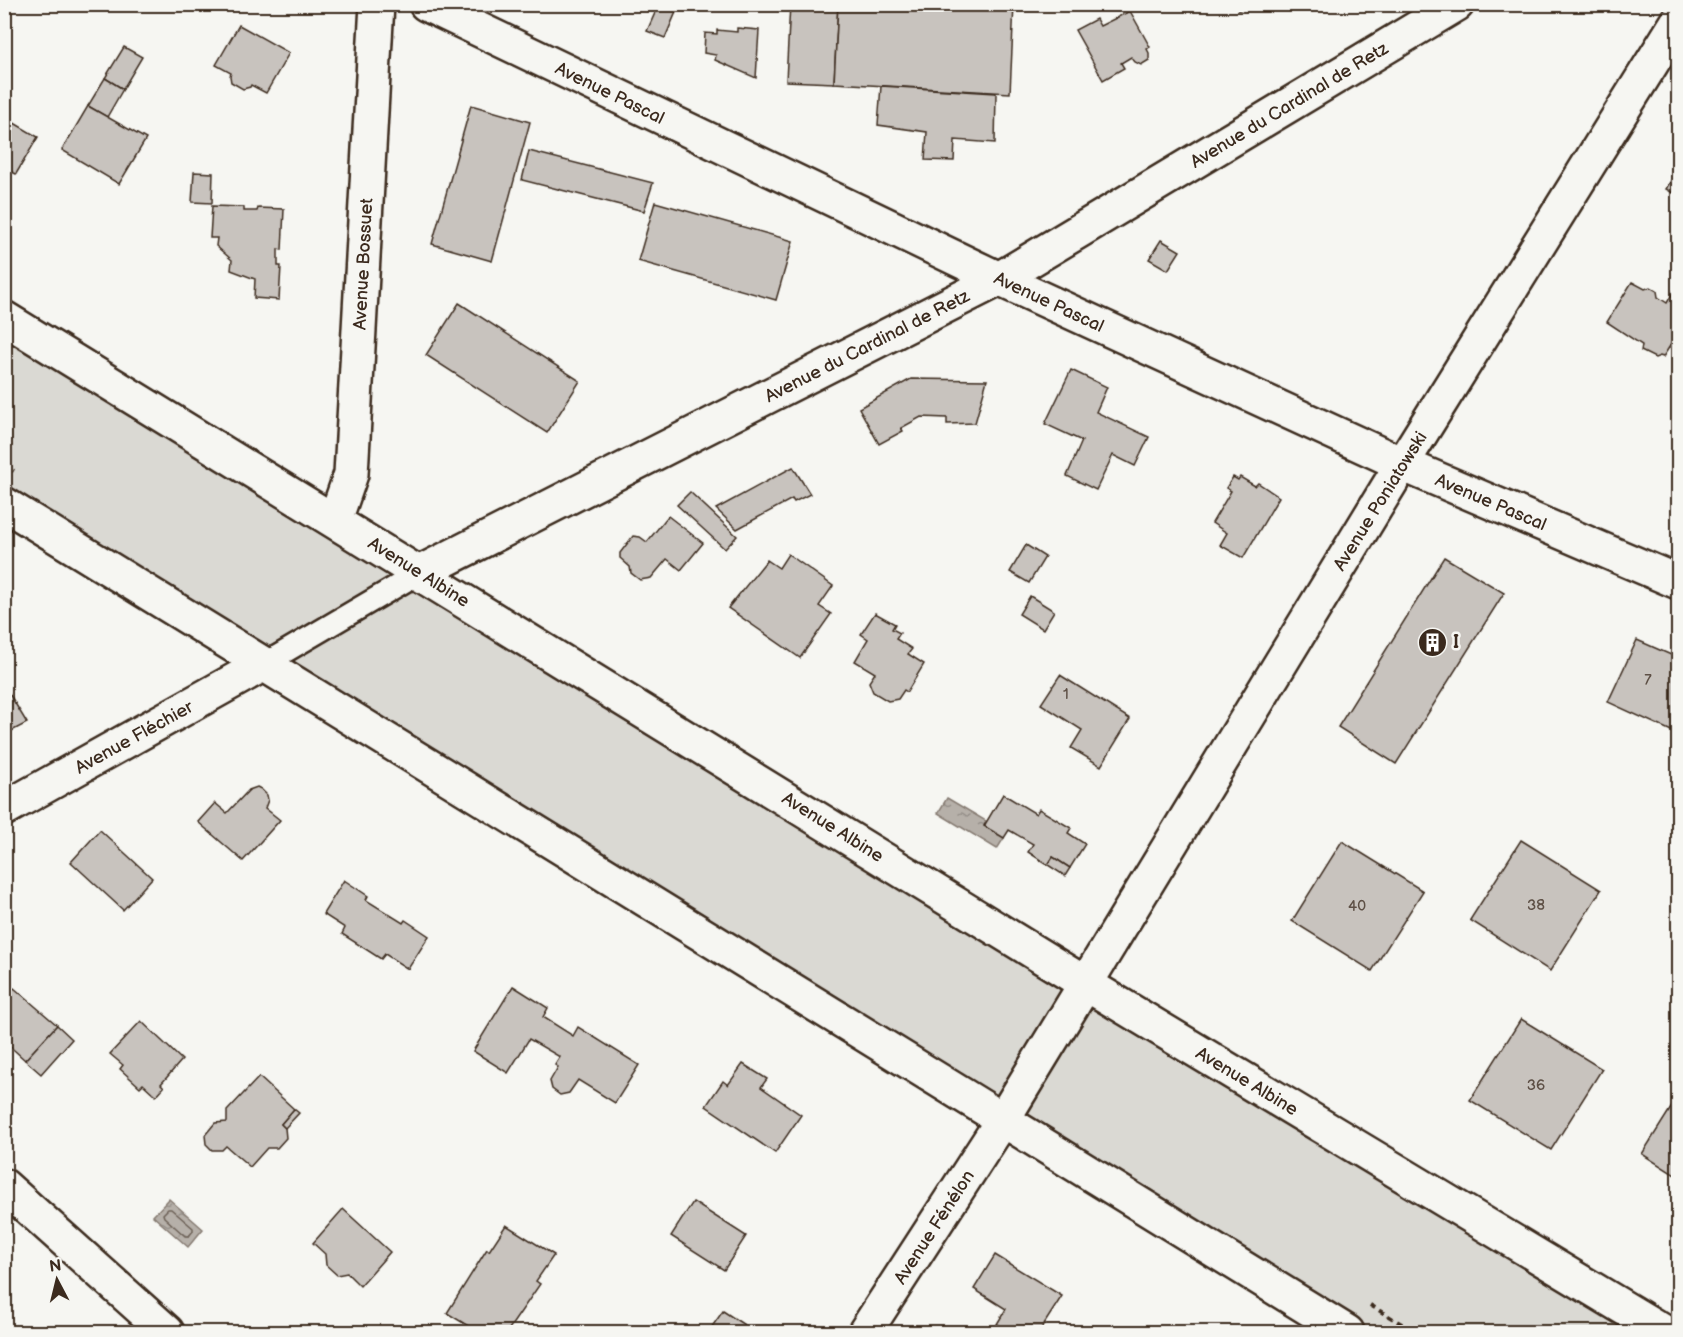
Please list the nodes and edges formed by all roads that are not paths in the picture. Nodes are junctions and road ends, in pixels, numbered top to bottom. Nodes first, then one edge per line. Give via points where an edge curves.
1 (377, 4) edge
2 (426, 4) edge
3 (1456, 4) edge
4 (1678, 21) edge
5 (999, 279) junction
6 (4, 318) edge
7 (1402, 464) junction
8 (4, 504) edge
9 (335, 520) junction
10 (419, 573) junction
11 (1678, 582) edge
12 (264, 664) junction
13 (4, 809) edge
14 (1086, 984) junction
15 (1002, 1121) junction
16 (4, 1186) edge
17 (167, 1332) edge
18 (866, 1332) edge
19 (1347, 1332) edge
20 (1664, 1332) edge

1 - 9 street, Avenue Bossuet via 351,474
2 - 5 street, Avenue Pascal
3 - 5 street, Avenue du Cardinal de Retz
4 - 7 street, Avenue Poniatowski
5 - 7 street, Avenue Pascal
5 - 10 street, Avenue du Cardinal de Retz
6 - 9 street, Avenue Albine
7 - 11 street, Avenue Pascal
7 - 14 street, Avenue Poniatowski
8 - 12 street
9 - 10 street, Avenue Albine
10 - 12 lane
10 - 14 street, Avenue Albine
12 - 13 street, Avenue Fléchier
12 - 15 street
14 - 15 street, Avenue Poniatowski
14 - 20 street, Avenue Albine
15 - 18 street, Avenue Fénélon
15 - 19 street
16 - 17 street

